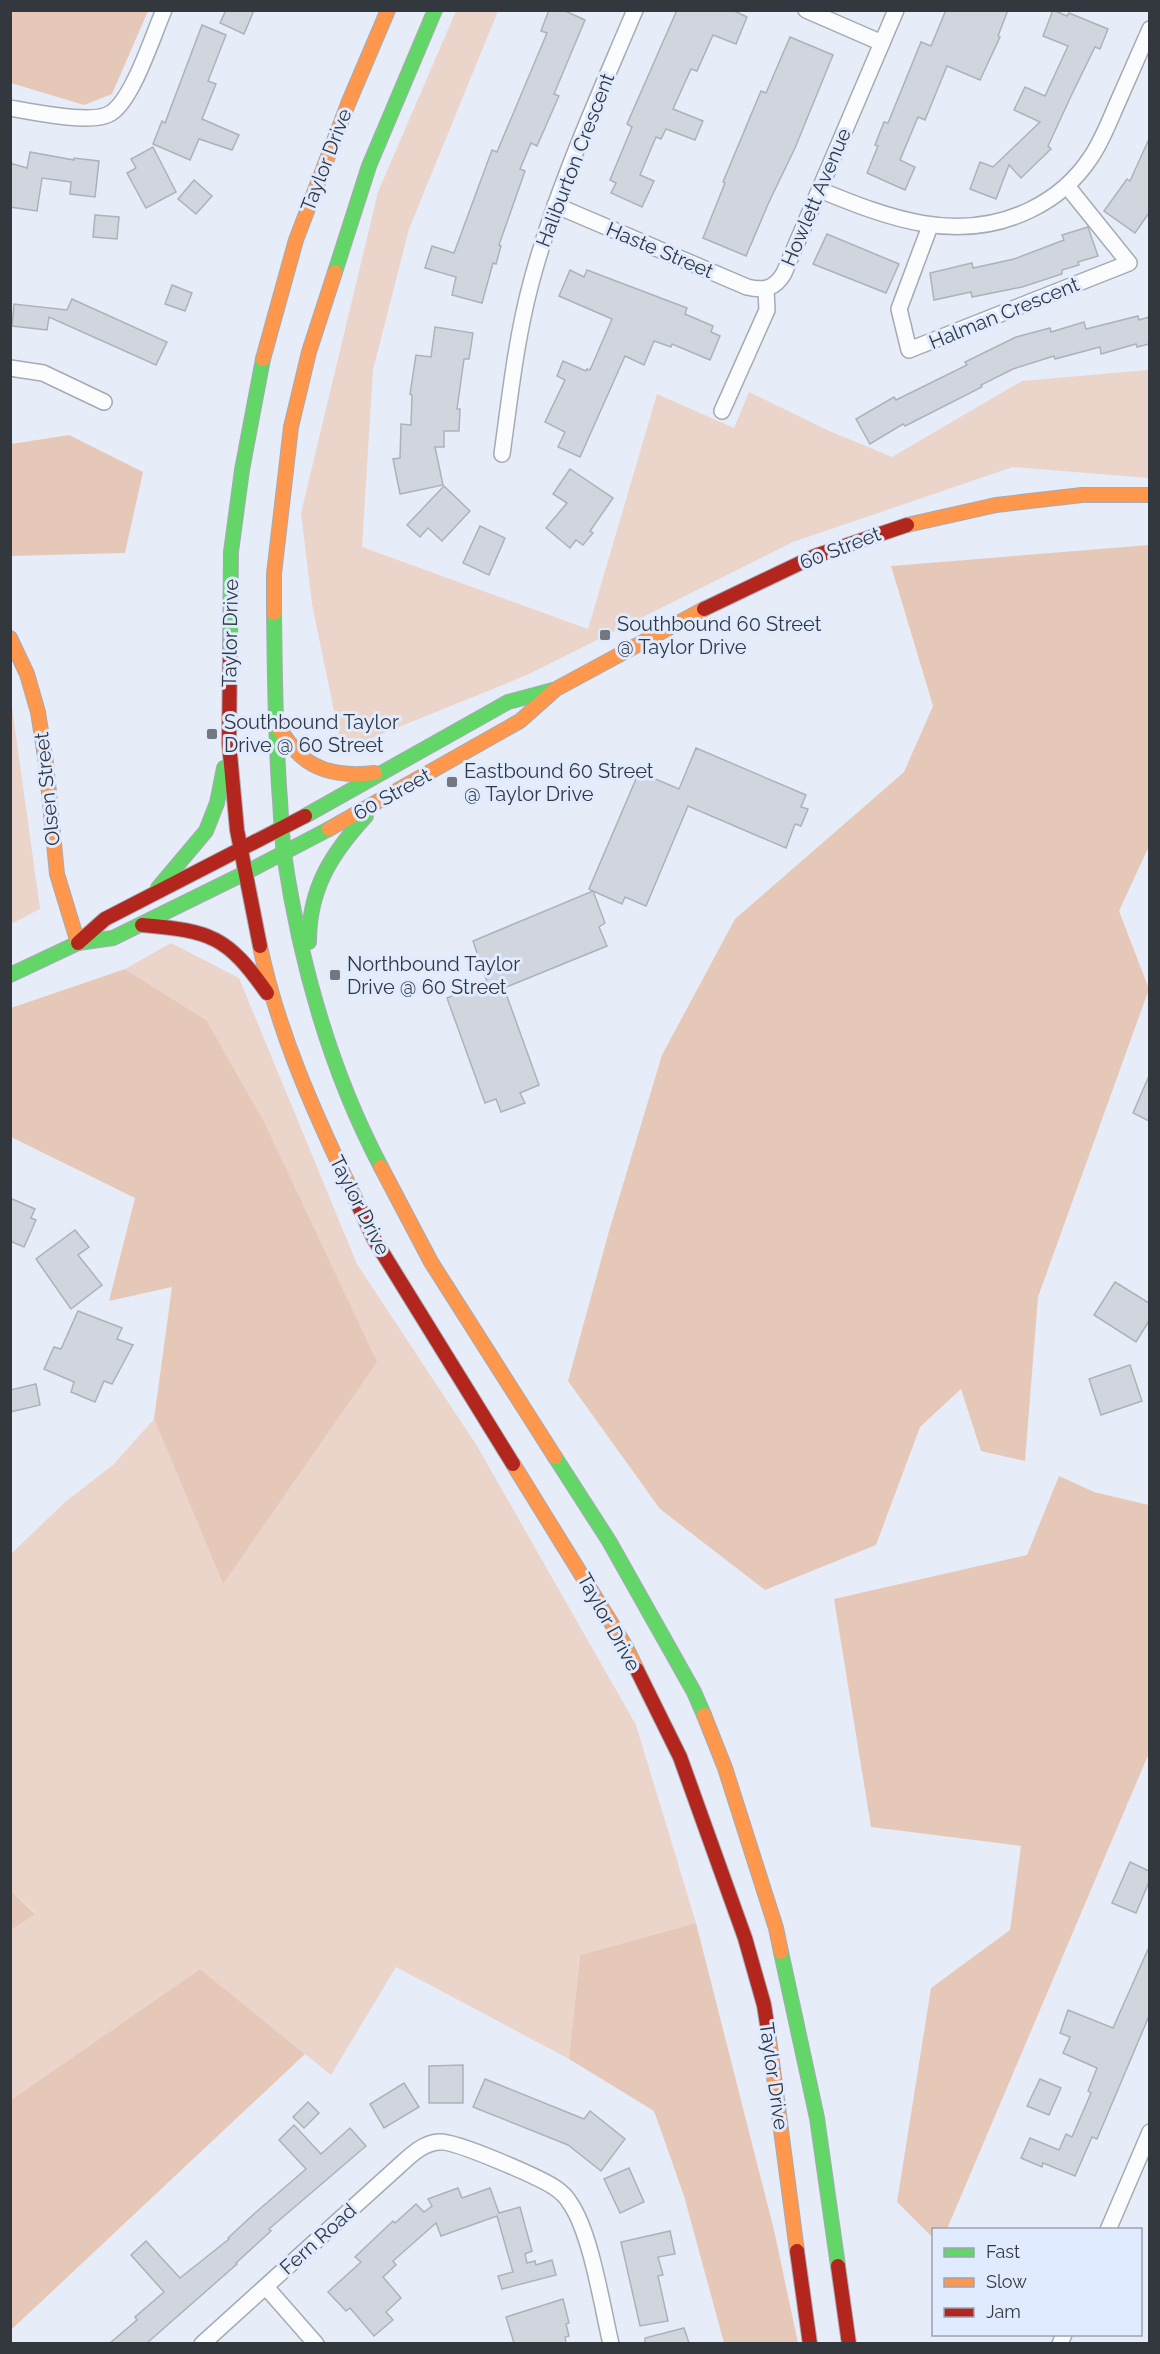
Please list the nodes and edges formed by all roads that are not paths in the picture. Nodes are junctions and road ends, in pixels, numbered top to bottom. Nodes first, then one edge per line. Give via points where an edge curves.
1 (164, 10) edge
2 (388, 10) edge
3 (435, 10) edge
4 (635, 10) edge
5 (806, 10) edge
6 (896, 10) edge
7 (1149, 29) edge
8 (882, 43) junction
9 (10, 108) edge
10 (1067, 186) junction
11 (820, 190) junction
12 (555, 205) junction
13 (930, 226) junction
14 (766, 290) junction
15 (10, 368) edge
16 (104, 402) dead end
17 (722, 411) dead end
18 (502, 454) dead end
19 (1149, 495) edge
20 (10, 638) edge
21 (556, 689) junction
22 (274, 722) junction
23 (229, 743) junction
24 (385, 771) junction
25 (378, 802) junction
26 (281, 830) junction
27 (241, 851) junction
28 (284, 853) junction
29 (245, 873) junction
30 (152, 895) junction
31 (141, 924) junction
32 (78, 943) junction
33 (306, 973) junction
34 (10, 975) edge
35 (275, 1005) junction
36 (1149, 2132) edge
37 (1108, 2228) edge
38 (266, 2287) junction
39 (202, 2343) edge
40 (316, 2343) edge
41 (611, 2343) edge
42 (810, 2343) edge
43 (849, 2343) edge

1 - 9 street via 128,95 112,113 88,118
2 - 23 main road, Taylor Drive via 296,240 266,350 242,470 231,552
3 - 22 main road, Taylor Drive via 369,166 309,352 291,427 274,574
4 - 12 street, Haliburton Crescent
5 - 8 street
6 - 8 street, Howlett Avenue
7 - 10 street via 1099,144
8 - 11 street, Howlett Avenue
10 - 13 street via 1042,205 1008,220 966,228
10 - 13 street, Halman Crescent via 1129,263 909,350 900,309
11 - 13 street via 889,217
11 - 14 street, Howlett Avenue via 781,280
12 - 14 street, Haste Street via 747,287
12 - 18 street, Haliburton Crescent via 526,304
14 - 17 street via 767,310
15 - 16 street via 43,373
19 - 21 main road, 60 Street via 1027,500 954,513 860,539 771,575
20 - 32 main road, Olsen Street via 27,674 38,712 57,874
21 - 24 main road, 60 Street via 508,702
21 - 25 main road, 60 Street via 520,721
22 - 24 main road via 300,755 325,770 358,776
22 - 26 main road, Taylor Drive
23 - 27 main road, Taylor Drive
23 - 30 main road via 209,825
24 - 26 main road, 60 Street
25 - 28 main road, 60 Street
25 - 33 main road via 338,847 320,883 311,909
26 - 27 main road, 60 Street
26 - 28 main road, Taylor Drive
27 - 29 main road, Taylor Drive
27 - 30 main road, 60 Street
28 - 29 main road, 60 Street
28 - 33 main road, Taylor Drive
29 - 31 main road, 60 Street
29 - 35 main road, Taylor Drive
30 - 32 main road, 60 Street via 105,919
31 - 32 main road, 60 Street via 113,938
31 - 35 main road via 190,930 221,941 235,951
32 - 34 main road
33 - 43 main road, Taylor Drive via 336,1064 399,1204 431,1262 609,1541 694,1692 725,1768 776,1928 796,2017 817,2118
35 - 42 main road, Taylor Drive via 313,1109 374,1239 626,1647 680,1756 745,1938 764,2005
36 - 37 street
38 - 39 street, Fern Road
38 - 40 street
38 - 41 street, Fern Road via 400,2165 422,2147 438,2142 460,2146 563,2194 581,2224

